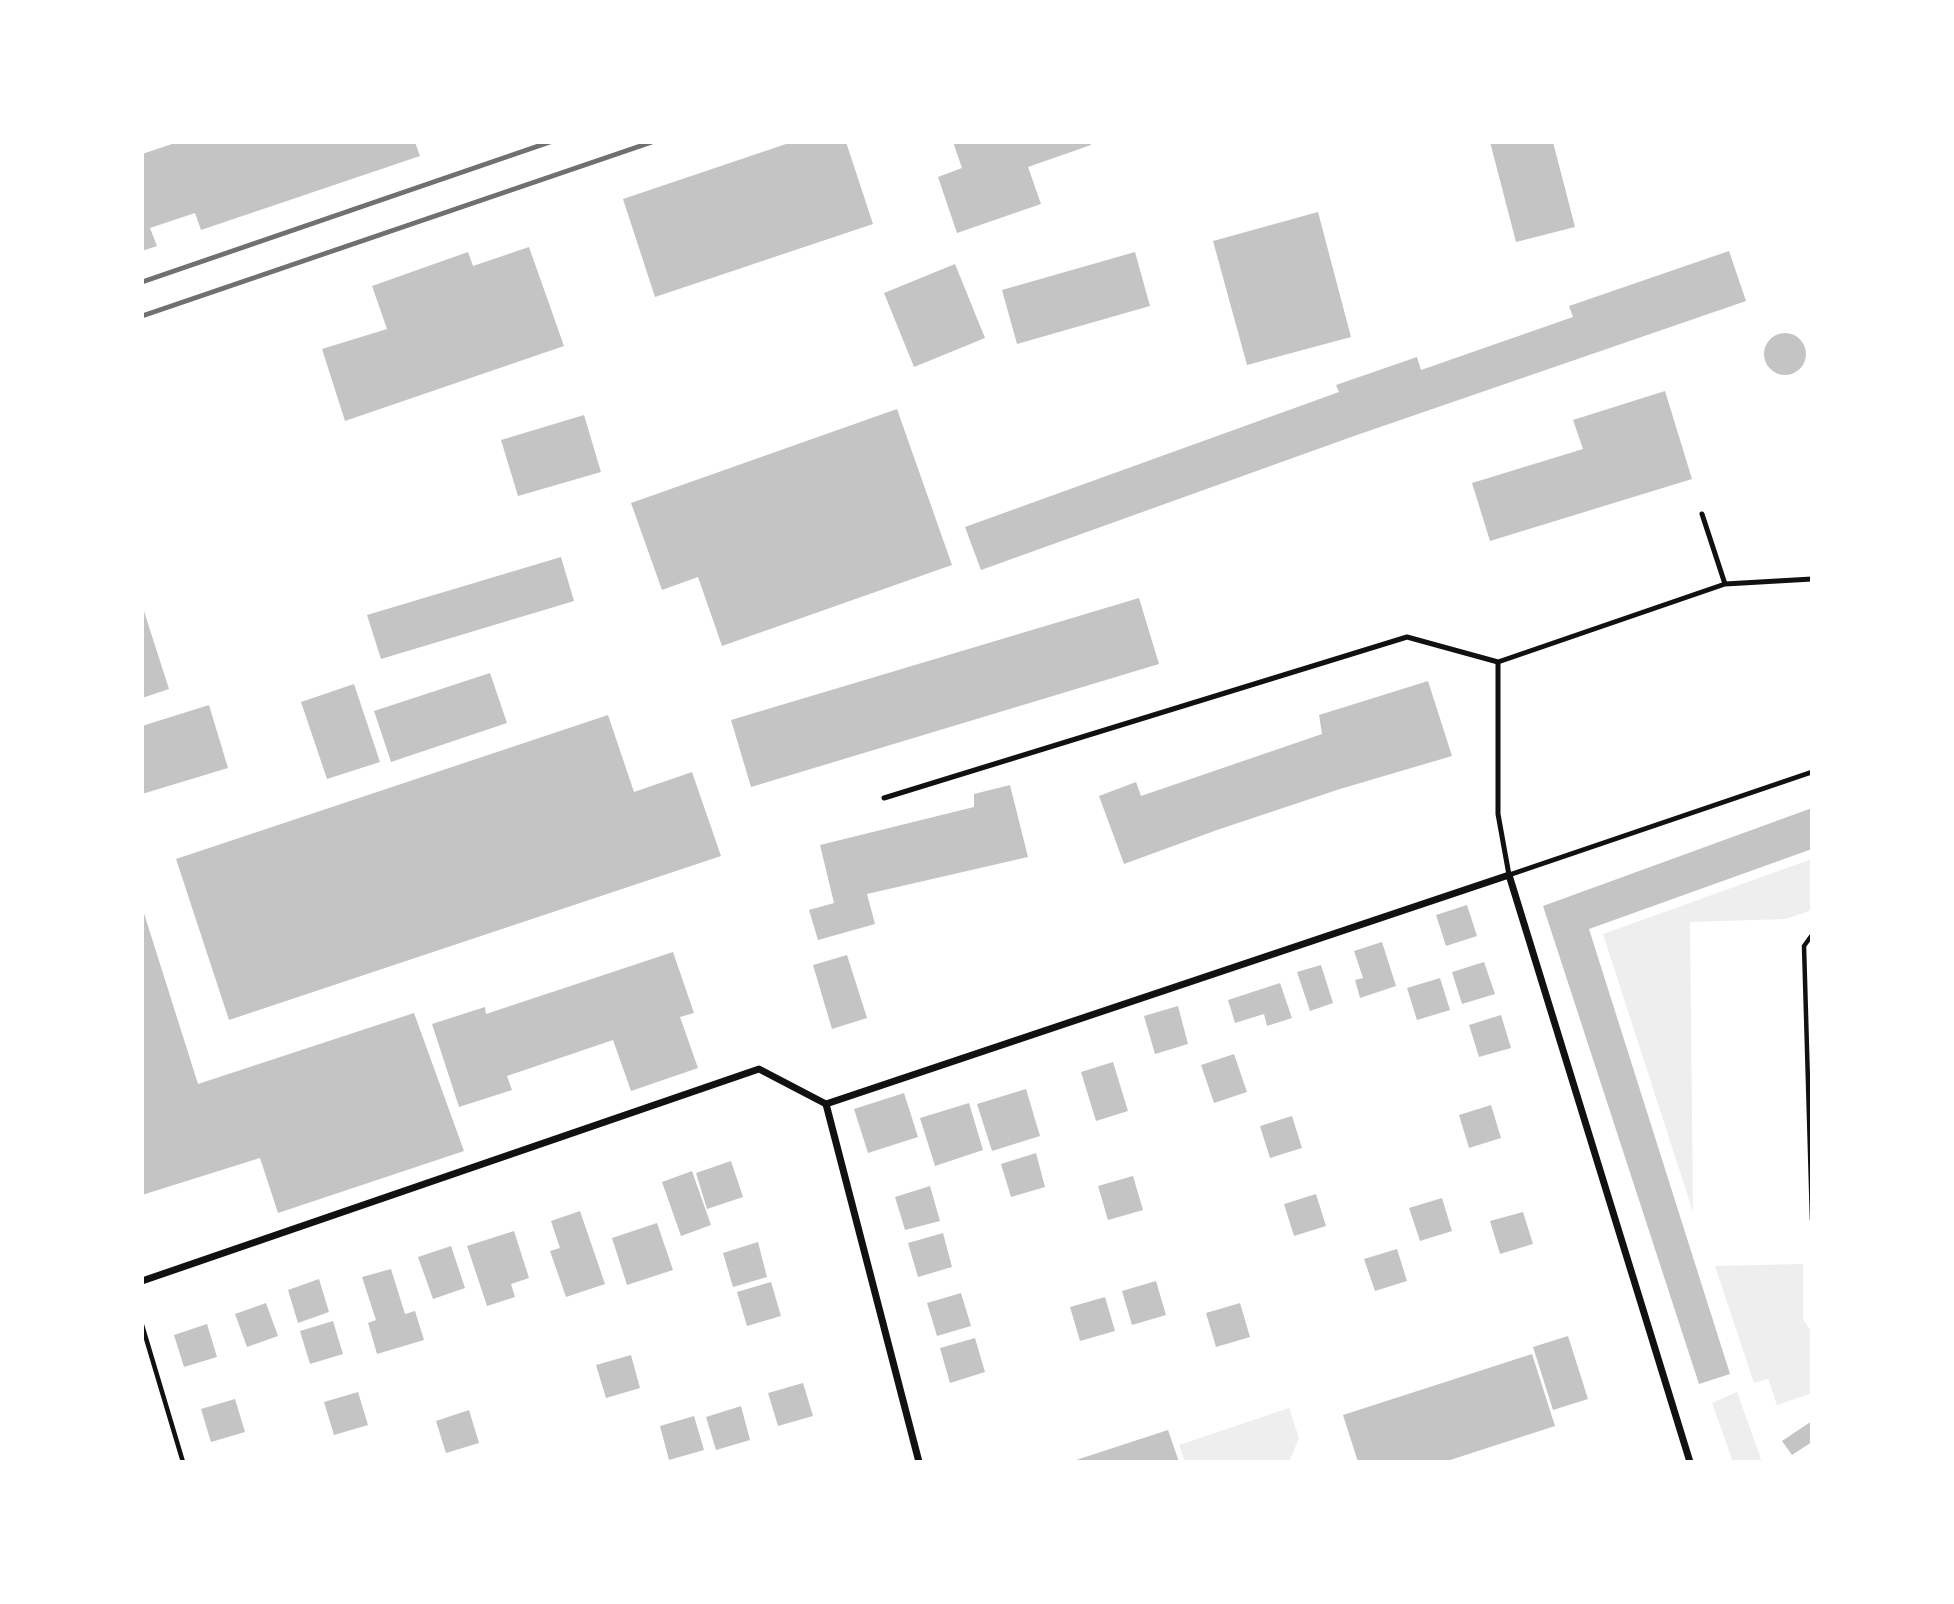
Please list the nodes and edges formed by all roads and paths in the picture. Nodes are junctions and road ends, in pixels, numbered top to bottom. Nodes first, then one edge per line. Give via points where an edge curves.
1 (1702, 514) dead end
2 (1812, 579) edge
3 (1725, 584) junction
4 (1498, 662) junction
5 (1812, 772) edge
6 (884, 798) dead end
7 (1508, 875) junction
8 (1812, 935) edge
9 (826, 1104) junction
10 (1812, 1220) edge
11 (142, 1281) edge
12 (142, 1325) edge
13 (183, 1462) edge
14 (919, 1462) edge
15 (1690, 1462) edge

1 - 3 lane
2 - 3 lane
3 - 4 lane
4 - 6 lane via 1407,637
4 - 7 lane via 1498,814
5 - 7 lane
7 - 9 street
7 - 15 street
8 - 10 path via 1804,946
9 - 11 street via 758,1069
9 - 14 street
12 - 13 path

